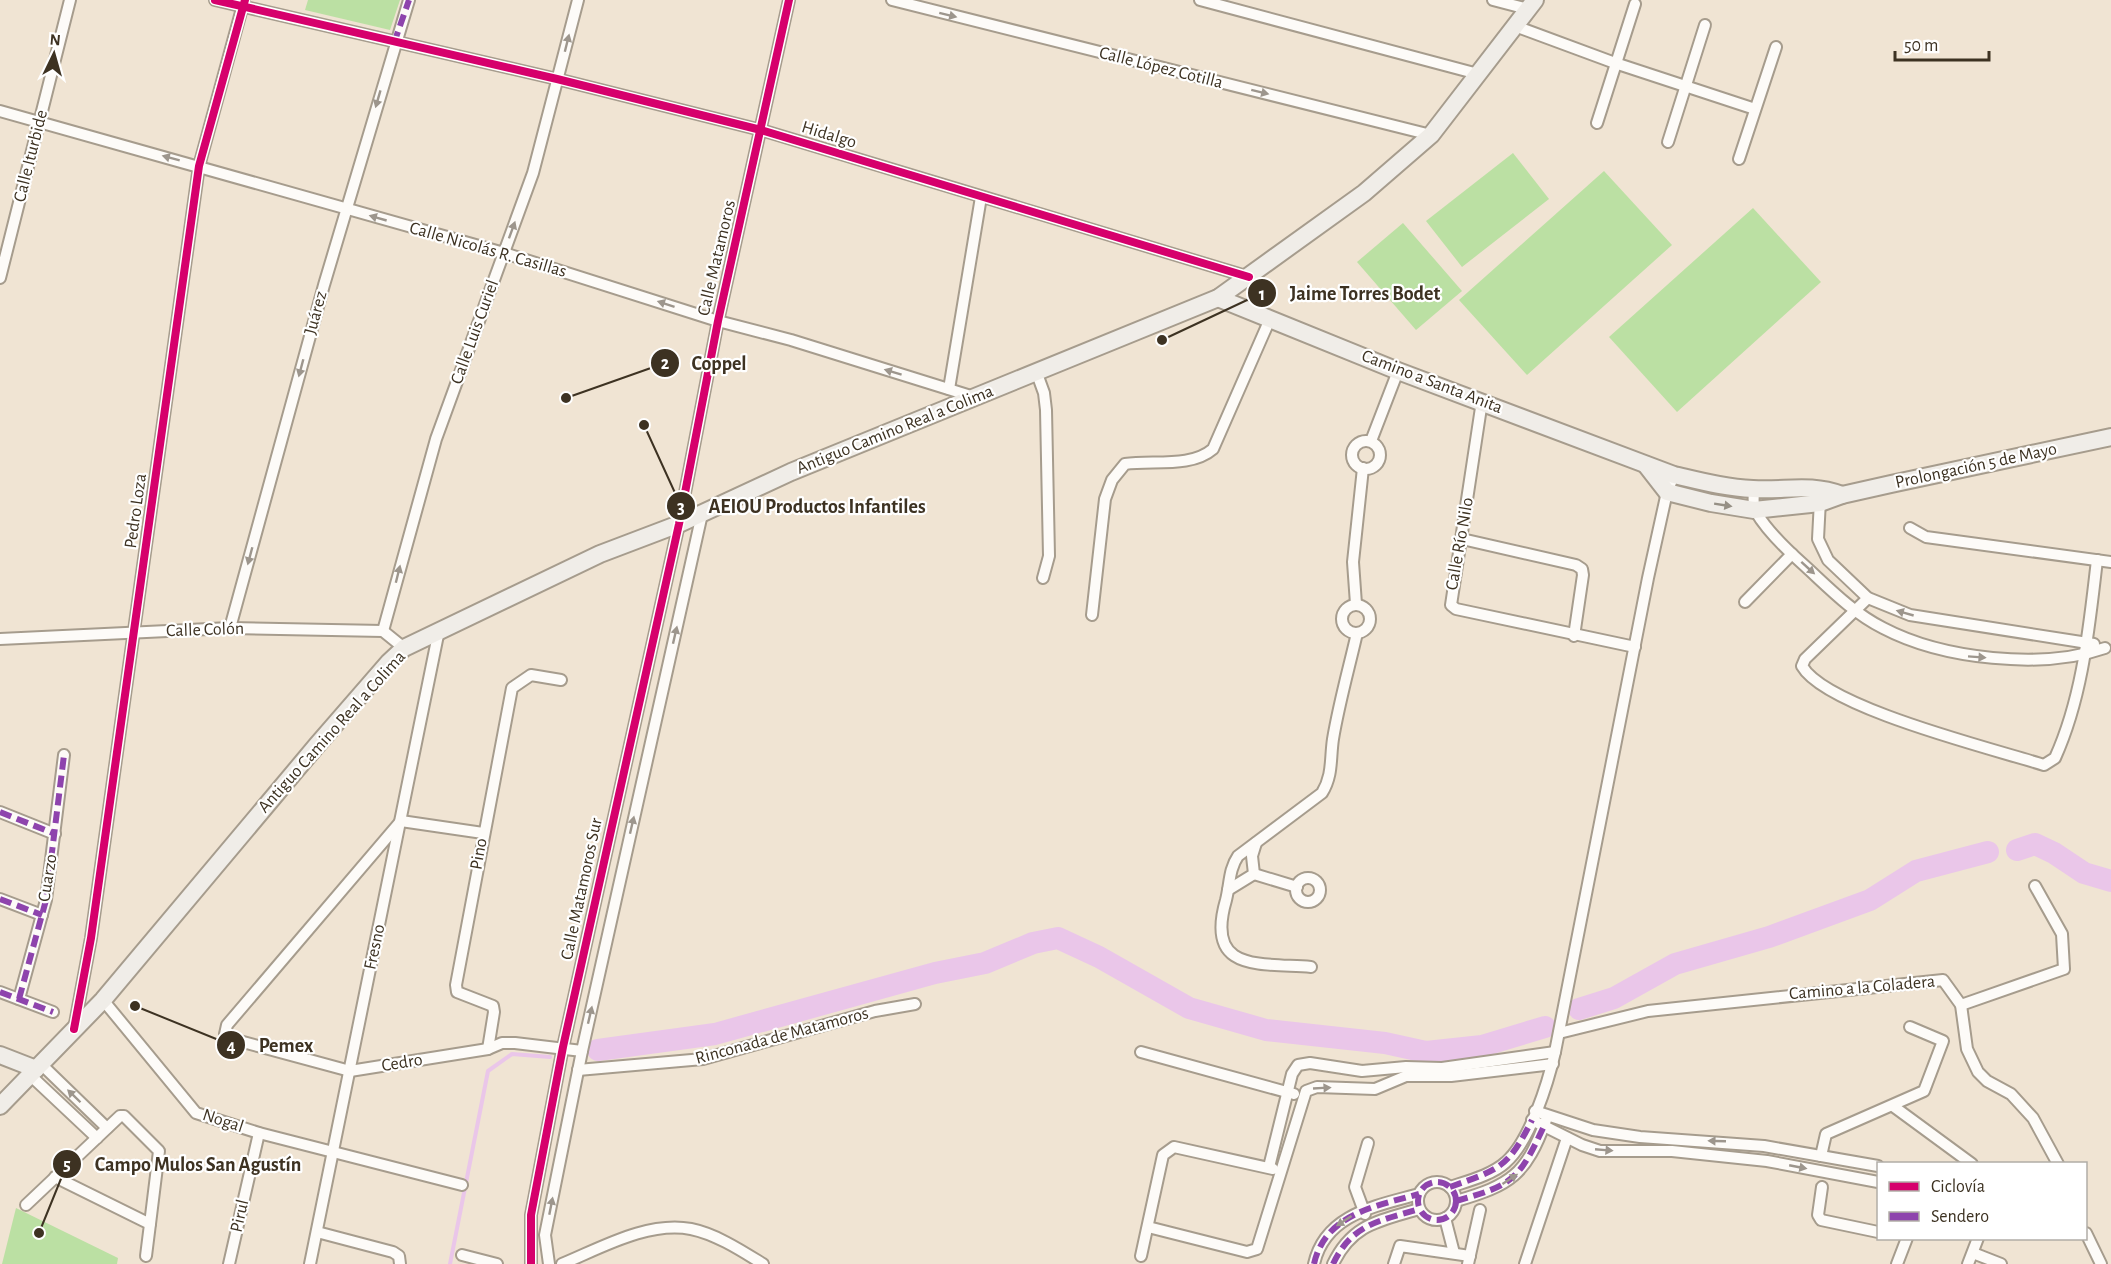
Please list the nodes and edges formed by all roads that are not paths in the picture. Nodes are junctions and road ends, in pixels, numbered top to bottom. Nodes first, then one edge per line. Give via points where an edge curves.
1 (70, 0) edge
2 (215, 0) edge
3 (409, 0) edge
4 (578, 0) edge
5 (789, 0) edge
6 (892, 0) edge
7 (1200, 0) edge
8 (1493, 0) edge
9 (244, 3) edge
10 (1635, 4) dead end
11 (1532, 5) edge
12 (1705, 25) dead end
13 (1515, 26) junction
14 (394, 43) junction
15 (1776, 47) dead end
16 (1615, 63) junction
17 (1478, 74) junction
18 (558, 79) junction
19 (1686, 86) junction
20 (1755, 108) junction
21 (0, 111) edge
22 (39, 122) junction
23 (1597, 123) dead end
24 (761, 130) junction
25 (1431, 135) junction
26 (1668, 142) dead end
27 (1739, 159) dead end
28 (199, 166) junction
29 (981, 196) junction
30 (346, 208) junction
31 (504, 253) junction
32 (1249, 277) junction
33 (0, 278) edge
34 (1218, 298) junction
35 (1270, 319) junction
36 (718, 321) junction
37 (1398, 371) junction
38 (1036, 372) junction
39 (948, 389) junction
40 (974, 397) junction
41 (1482, 401) junction
42 (2111, 437) edge
43 (1371, 441) junction
44 (1646, 465) junction
45 (1364, 468) junction
46 (1674, 475) junction
47 (1754, 489) junction
48 (1667, 492) junction
49 (1821, 495) junction
50 (1754, 510) junction
51 (702, 514) junction
52 (680, 524) junction
53 (1910, 528) dead end
54 (1462, 539) junction
55 (1792, 555) junction
56 (2097, 560) junction
57 (2111, 562) edge
58 (1043, 578) dead end
59 (1868, 598) junction
60 (1745, 602) dead end
61 (1356, 604) junction
62 (1856, 610) junction
63 (1092, 615) dead end
64 (230, 628) junction
65 (439, 630) junction
66 (383, 631) junction
67 (134, 633) junction
68 (1357, 633) junction
69 (1574, 636) junction
70 (0, 639) edge
71 (2087, 641) junction
72 (1635, 647) junction
73 (404, 648) junction
74 (2108, 648) edge
75 (2084, 655) junction
76 (561, 680) dead end
77 (634, 719) junction
78 (655, 723) junction
79 (64, 754) dead end
80 (0, 812) edge
81 (401, 821) junction
82 (483, 833) junction
83 (55, 834) junction
84 (1256, 843) junction
85 (1254, 874) junction
86 (2035, 886) dead end
87 (1297, 887) dead end
88 (1228, 890) junction
89 (0, 898) edge
90 (42, 915) junction
91 (1311, 967) dead end
92 (0, 992) edge
93 (18, 999) junction
94 (103, 1000) junction
95 (915, 1004) dead end
96 (1961, 1005) junction
97 (53, 1012) dead end
98 (1910, 1027) dead end
99 (74, 1029) junction
100 (1559, 1034) junction
101 (563, 1047) junction
102 (488, 1049) junction
103 (582, 1051) junction
104 (1141, 1052) dead end
105 (1555, 1052) junction
106 (0, 1055) edge
107 (1553, 1064) junction
108 (35, 1069) junction
109 (578, 1070) junction
110 (350, 1071) junction
111 (1288, 1092) junction
112 (1542, 1097) junction
113 (1303, 1098) junction
114 (1, 1103) edge
115 (1893, 1106) junction
116 (1533, 1115) junction
117 (1546, 1121) junction
118 (107, 1128) junction
119 (259, 1132) junction
120 (97, 1138) junction
121 (1567, 1138) junction
122 (1673, 1139) junction
123 (1368, 1143) dead end
124 (333, 1151) junction
125 (1672, 1151) junction
126 (1821, 1156) junction
127 (1969, 1162) edge
128 (2057, 1162) edge
129 (1877, 1166) edge
130 (1269, 1167) junction
131 (1281, 1171) junction
132 (55, 1177) junction
133 (1877, 1182) edge
134 (462, 1185) dead end
135 (1450, 1187) junction
136 (1822, 1187) dead end
137 (1419, 1194) junction
138 (1456, 1200) junction
139 (26, 1205) dead end
140 (1419, 1209) junction
141 (1364, 1210) junction
142 (1480, 1210) dead end
143 (1445, 1218) junction
144 (1370, 1223) junction
145 (150, 1224) junction
146 (1148, 1227) junction
147 (317, 1232) junction
148 (1877, 1232) edge
149 (2087, 1237) edge
150 (1907, 1240) edge
151 (1978, 1240) edge
152 (1454, 1253) junction
153 (462, 1255) dead end
154 (146, 1256) dead end
155 (1141, 1256) dead end
156 (1971, 1259) edge
157 (1469, 1260) edge
158 (229, 1264) edge
159 (310, 1264) edge
160 (400, 1264) edge
161 (497, 1264) edge
162 (531, 1264) edge
163 (549, 1264) edge
164 (562, 1264) edge
165 (763, 1264) edge
166 (1314, 1264) edge
167 (1333, 1264) edge
168 (1394, 1264) edge
169 (1525, 1264) edge
170 (1897, 1264) edge
171 (2001, 1264) edge
172 (2101, 1264) edge

1 - 22 street, Calle Iturbide
2 - 9 street, Hidalgo
3 - 14 street, Juárez
18 -> 4 street, Calle Luis Curiel
5 - 24 street, Calle Matamoros
6 -> 25 street, Calle López Cotilla
7 - 17 street
8 - 11 street
9 - 14 street, Hidalgo
9 - 28 street, Pedro Loza
10 - 16 street
11 - 13 main road, Antiguo Camino Real a Colima
12 - 19 street
13 - 16 street
13 - 17 main road, Antiguo Camino Real a Colima
14 - 18 street, Hidalgo
14 -> 30 street, Juárez
15 - 20 street
16 - 19 street
16 - 23 street
17 - 25 main road, Antiguo Camino Real a Colima
18 - 24 street, Hidalgo
31 -> 18 street, Calle Luis Curiel via 533,173
19 - 20 street
19 - 26 street
20 - 27 street
21 - 22 street, Calle Nicolás R. Casillas
28 -> 22 street, Calle Nicolás R. Casillas
22 - 33 street, Calle Iturbide
24 - 29 street, Hidalgo
24 - 36 street, Calle Matamoros
25 - 32 main road, Antiguo Camino Real a Colima via 1364,193
28 - 30 street, Calle Nicolás R. Casillas
28 - 67 street, Pedro Loza
29 - 32 street, Hidalgo
29 - 39 street
31 -> 30 street, Calle Nicolás R. Casillas
30 -> 64 street, Juárez
36 -> 31 street, Calle Nicolás R. Casillas
66 -> 31 street, Calle Luis Curiel via 436,439
32 - 34 main road, Antiguo Camino Real a Colima
34 - 35 main road, Camino a Santa Anita
34 - 38 main road, Antiguo Camino Real a Colima
35 - 37 main road, Camino a Santa Anita
35 - 63 street via 1213,449 1203,458 1125,464 1112,480 1105,499
39 -> 36 street, Calle Nicolás R. Casillas
36 - 52 street, Calle Matamoros
37 - 41 main road, Camino a Santa Anita
37 - 43 street
38 - 40 main road, Antiguo Camino Real a Colima
38 - 58 street via 1046,410 1050,556
39 - 40 street, Calle Nicolás R. Casillas
40 - 51 main road, Antiguo Camino Real a Colima via 791,472
41 - 44 main road, Camino a Santa Anita
41 - 54 street, Calle Río Nilo
42 - 49 main road, Prolongación 5 de Mayo via 1842,495
43 - 45 street via 1379,449 1380,460 1372,468
43 - 45 street via 1361,442 1353,449 1353,460
44 - 46 main road, Camino a Santa Anita
44 - 48 main road
45 - 61 street via 1353,562
46 - 47 main road, Prolongación 5 de Mayo
46 - 48 street
47 - 49 main road, Prolongación 5 de Mayo
47 - 50 street
48 -> 50 main road, Prolongación 5 de Mayo
48 - 72 street
49 - 50 main road, Prolongación 5 de Mayo
49 - 59 street via 1821,549 1853,587
50 - 55 street
51 - 52 main road, Antiguo Camino Real a Colima
78 -> 51 street, Calle Matamoros Sur
52 - 65 main road, Antiguo Camino Real a Colima via 600,554
52 - 77 street, Calle Matamoros Sur
53 - 56 street via 1926,537
54 - 69 street via 1582,569
54 - 69 street, Calle Río Nilo via 1451,605
55 - 60 street
55 -> 62 street
56 - 57 street
56 - 71 street
59 - 62 street
71 -> 59 street via 1910,615
61 - 68 street via 1366,608 1371,618 1367,628
61 - 68 street via 1346,608 1342,618 1346,628
62 -> 75 street via 1883,628 1966,656 2010,659
62 - 75 street via 1805,659 1802,666 1806,673 1841,697 1879,714 2044,765 2059,750
64 - 66 street, Calle Colón
64 - 67 street, Calle Colón
65 - 73 main road, Antiguo Camino Real a Colima
65 - 81 street, Fresno
66 - 73 street
67 - 70 street, Calle Colón
67 - 99 street, Pedro Loza via 91,938
68 - 84 street via 1333,740 1328,783 1322,793
69 - 72 street, Calle Río Nilo
71 - 74 street
71 - 75 street
72 - 100 street
73 - 94 main road, Antiguo Camino Real a Colima via 317,745
74 - 75 street
76 - 82 street, Pino via 531,675 512,688
77 - 78 street
77 - 101 street, Calle Matamoros Sur
103 -> 78 street, Calle Matamoros Sur
79 - 83 street, Cuarzo
80 - 83 street
81 - 82 street
81 - 110 street, Fresno
81 - 110 street, Cedro via 227,1025 225,1034
82 - 102 street, Pino via 456,985 463,996 493,1005
83 - 90 street, Cuarzo
84 - 85 street via 1252,856
84 - 88 street via 1238,856 1232,866
85 - 87 street
85 - 88 street
86 - 96 street via 2062,934 2064,969
88 - 91 street via 1221,917 1224,948 1250,962
89 - 90 street
90 - 93 street, Cuarzo
92 - 93 street
93 - 97 street
94 - 99 main road, Antiguo Camino Real a Colima
94 - 119 street, Nogal via 196,1113
95 - 109 street, Rinconada de Matamoros via 875,1011 703,1059
96 - 100 street, Camino a la Coladera via 1942,980 1936,978 1648,1011
96 - 128 street, Camino a la Coladera via 1967,1049 1978,1072 2011,1094 2033,1118
98 - 115 street via 1941,1039 1943,1045 1924,1091
99 - 108 main road, Antiguo Camino Real a Colima
100 - 105 street
101 - 102 street, Cedro via 502,1043
101 - 103 street, Cedro
101 - 162 street, Calle Matamoros Sur via 531,1215
102 - 110 street, Cedro
103 - 109 street, Calle Matamoros Sur
104 - 111 street
105 - 107 street
105 - 111 street via 1442,1068 1362,1071 1310,1063 1298,1065
106 - 108 main road
107 - 112 street
113 -> 107 street via 1306,1091 1317,1087 1375,1089 1406,1076 1451,1076
108 - 114 main road, Antiguo Camino Real a Colima
118 -> 108 street
108 - 120 street
163 -> 109 street, Calle Matamoros Sur via 545,1235
110 - 124 street, Fresno
111 - 113 street
111 - 130 street
112 - 116 street
112 - 117 street
113 - 131 street
115 - 126 street via 1826,1134
115 - 127 street
116 - 117 street
116 - 135 street via 1516,1151 1505,1164
117 - 121 street
117 - 122 street
138 -> 117 street via 1483,1193 1517,1175
118 - 120 street
118 - 145 street via 120,1116 127,1117 158,1147
119 - 124 street, Nogal
119 - 158 street, Pirul
120 - 132 street
121 -> 125 street via 1600,1151
121 - 169 street
122 - 125 street
126 -> 122 street via 1731,1142
123 - 141 street via 1355,1187
124 - 134 street, Nogal
124 - 147 street, Fresno
125 -> 133 street via 1767,1161
126 - 129 street
130 - 131 street
130 - 146 street via 1174,1147 1164,1155
131 - 146 street via 1257,1249 1247,1252
132 - 139 street
132 - 145 street
135 - 137 street via 1437,1181 1423,1187
135 - 138 street
136 - 148 street via 1818,1215 1821,1220
137 - 140 street
137 - 141 street
138 - 143 street via 1455,1208
140 - 143 street via 1430,1219
140 - 144 street
141 - 144 street
141 -> 166 street via 1329,1231
142 - 157 street
143 - 152 street
144 - 167 street via 1345,1243
145 - 154 street
146 - 155 street
147 - 159 street, Fresno
147 - 160 street via 393,1252 399,1256
149 - 172 street
150 - 170 street
151 - 156 street
152 - 157 street
152 - 168 street via 1400,1246
153 - 161 street
156 - 171 street
164 - 165 street via 641,1232 673,1228 693,1229

